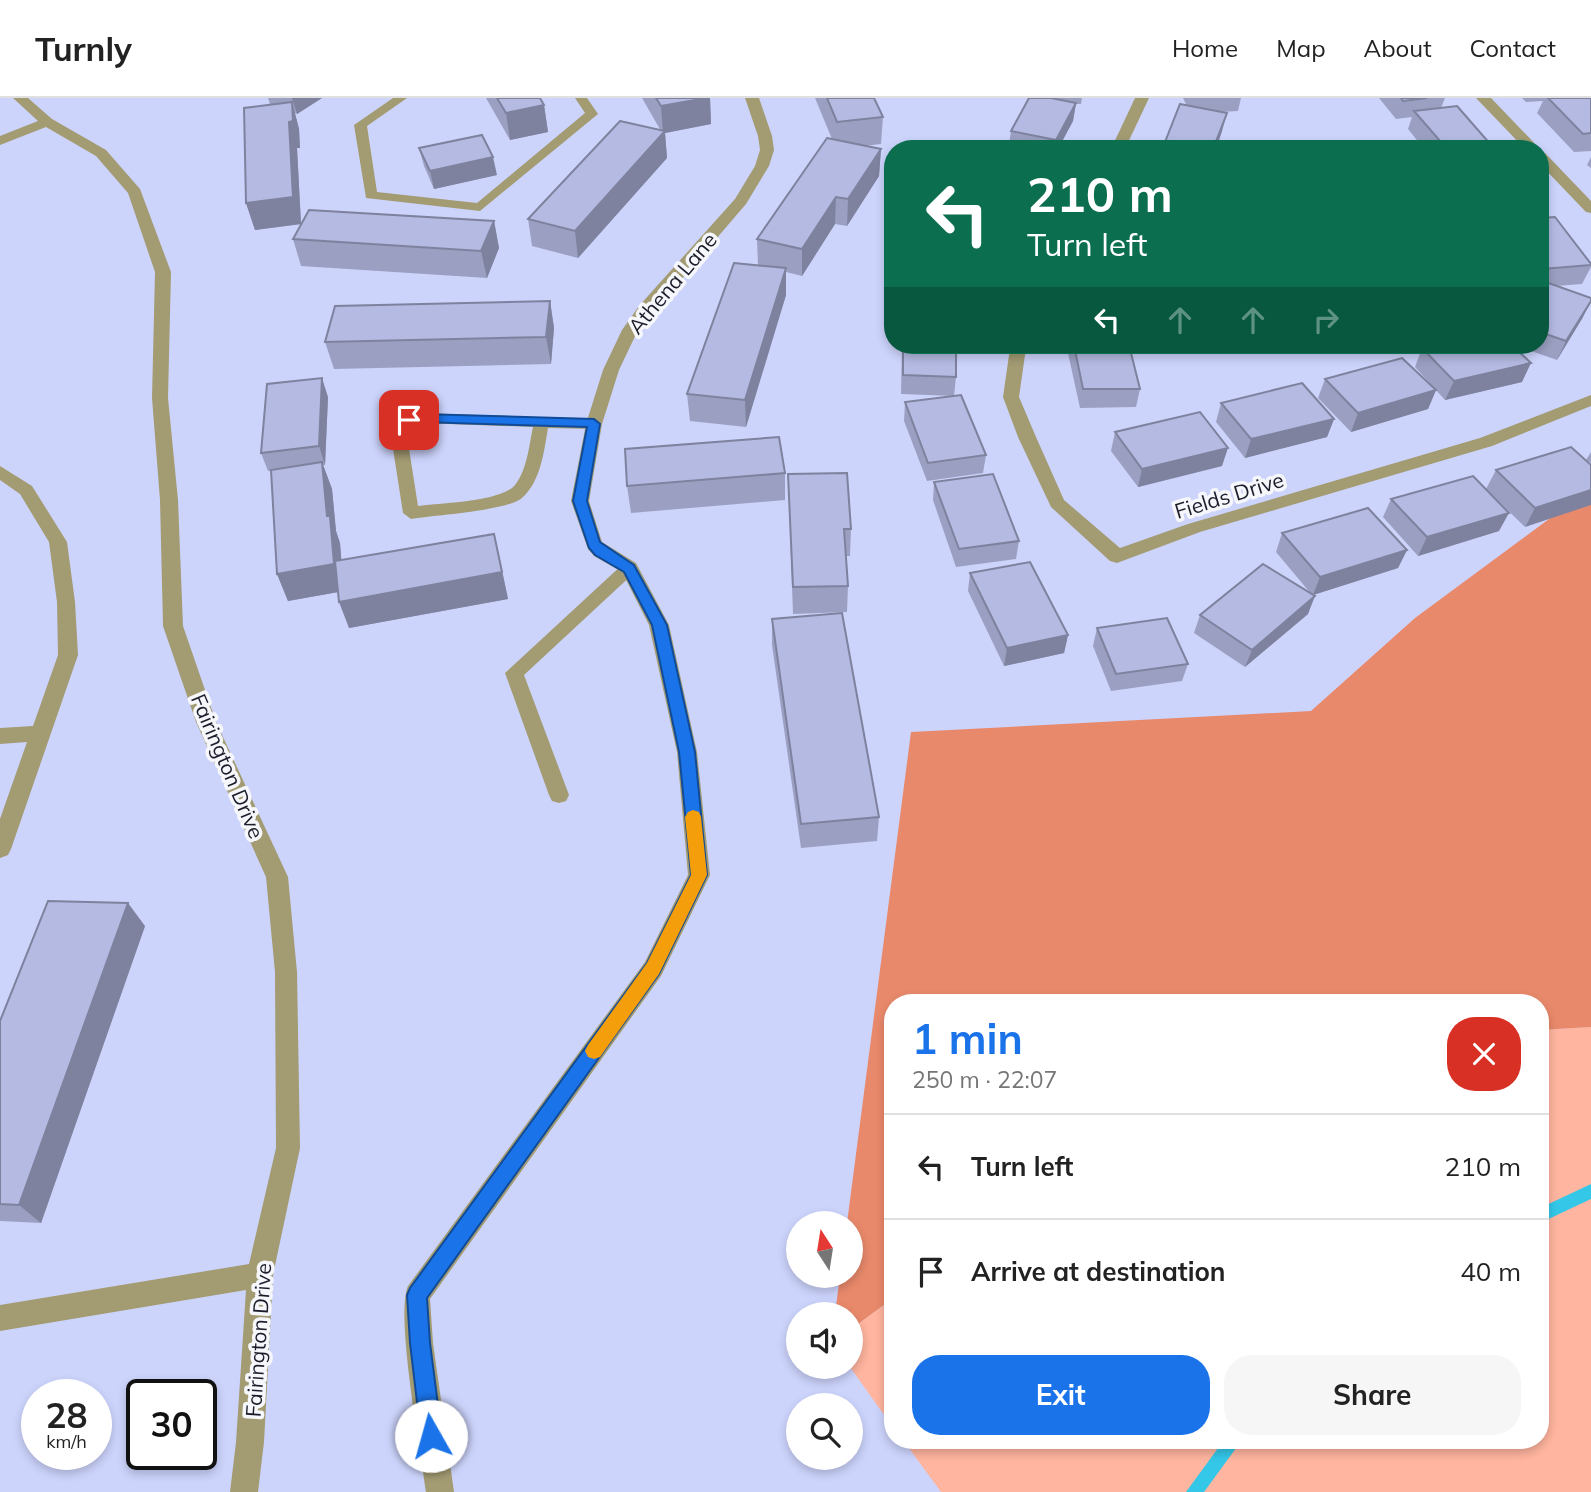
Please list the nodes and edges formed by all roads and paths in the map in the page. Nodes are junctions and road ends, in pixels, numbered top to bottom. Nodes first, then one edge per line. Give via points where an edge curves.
1 (20, 98) edge
2 (401, 98) edge
3 (582, 98) edge
4 (752, 98) edge
5 (1142, 98) edge
6 (1483, 98) edge
7 (47, 122) junction
8 (1122, 140) edge
9 (1524, 140) edge
10 (0, 141) edge
11 (1549, 165) edge
12 (1591, 209) edge
13 (1017, 354) edge
14 (1591, 400) edge
15 (542, 421) junction
16 (594, 424) junction
17 (0, 472) edge
18 (629, 568) junction
19 (42, 733) junction
20 (0, 736) edge
21 (559, 795) dead end
22 (0, 849) edge
23 (260, 1275) junction
24 (0, 1318) edge
25 (439, 1488) edge
26 (244, 1492) edge

1 - 7 street, Fairington Drive
2 - 3 lane via 360,125 371,195 481,207 592,114
4 - 16 street, Athena Lane via 766,150 755,180 630,330
5 - 8 street
6 - 9 street
7 - 10 street
7 - 23 street, Fairington Drive via 102,153 135,192 163,272 160,398 173,626 206,722 277,877 286,972 288,1148
11 - 12 street
13 - 14 street, Fields Drive via 1012,397 1057,503 1117,556 1194,528 1486,442
15 - 15 lane via 409,420 401,426 399,436 411,513 517,495 526,480
15 - 16 lane
16 - 18 street, Athena Lane via 580,501 594,544
17 - 19 street via 26,490 58,542 68,654
18 - 21 lane via 514,673
18 - 25 street via 659,625 687,752 699,875 653,969 417,1295
19 - 20 street
19 - 22 street
23 - 24 street
23 - 26 street, Fairington Drive

